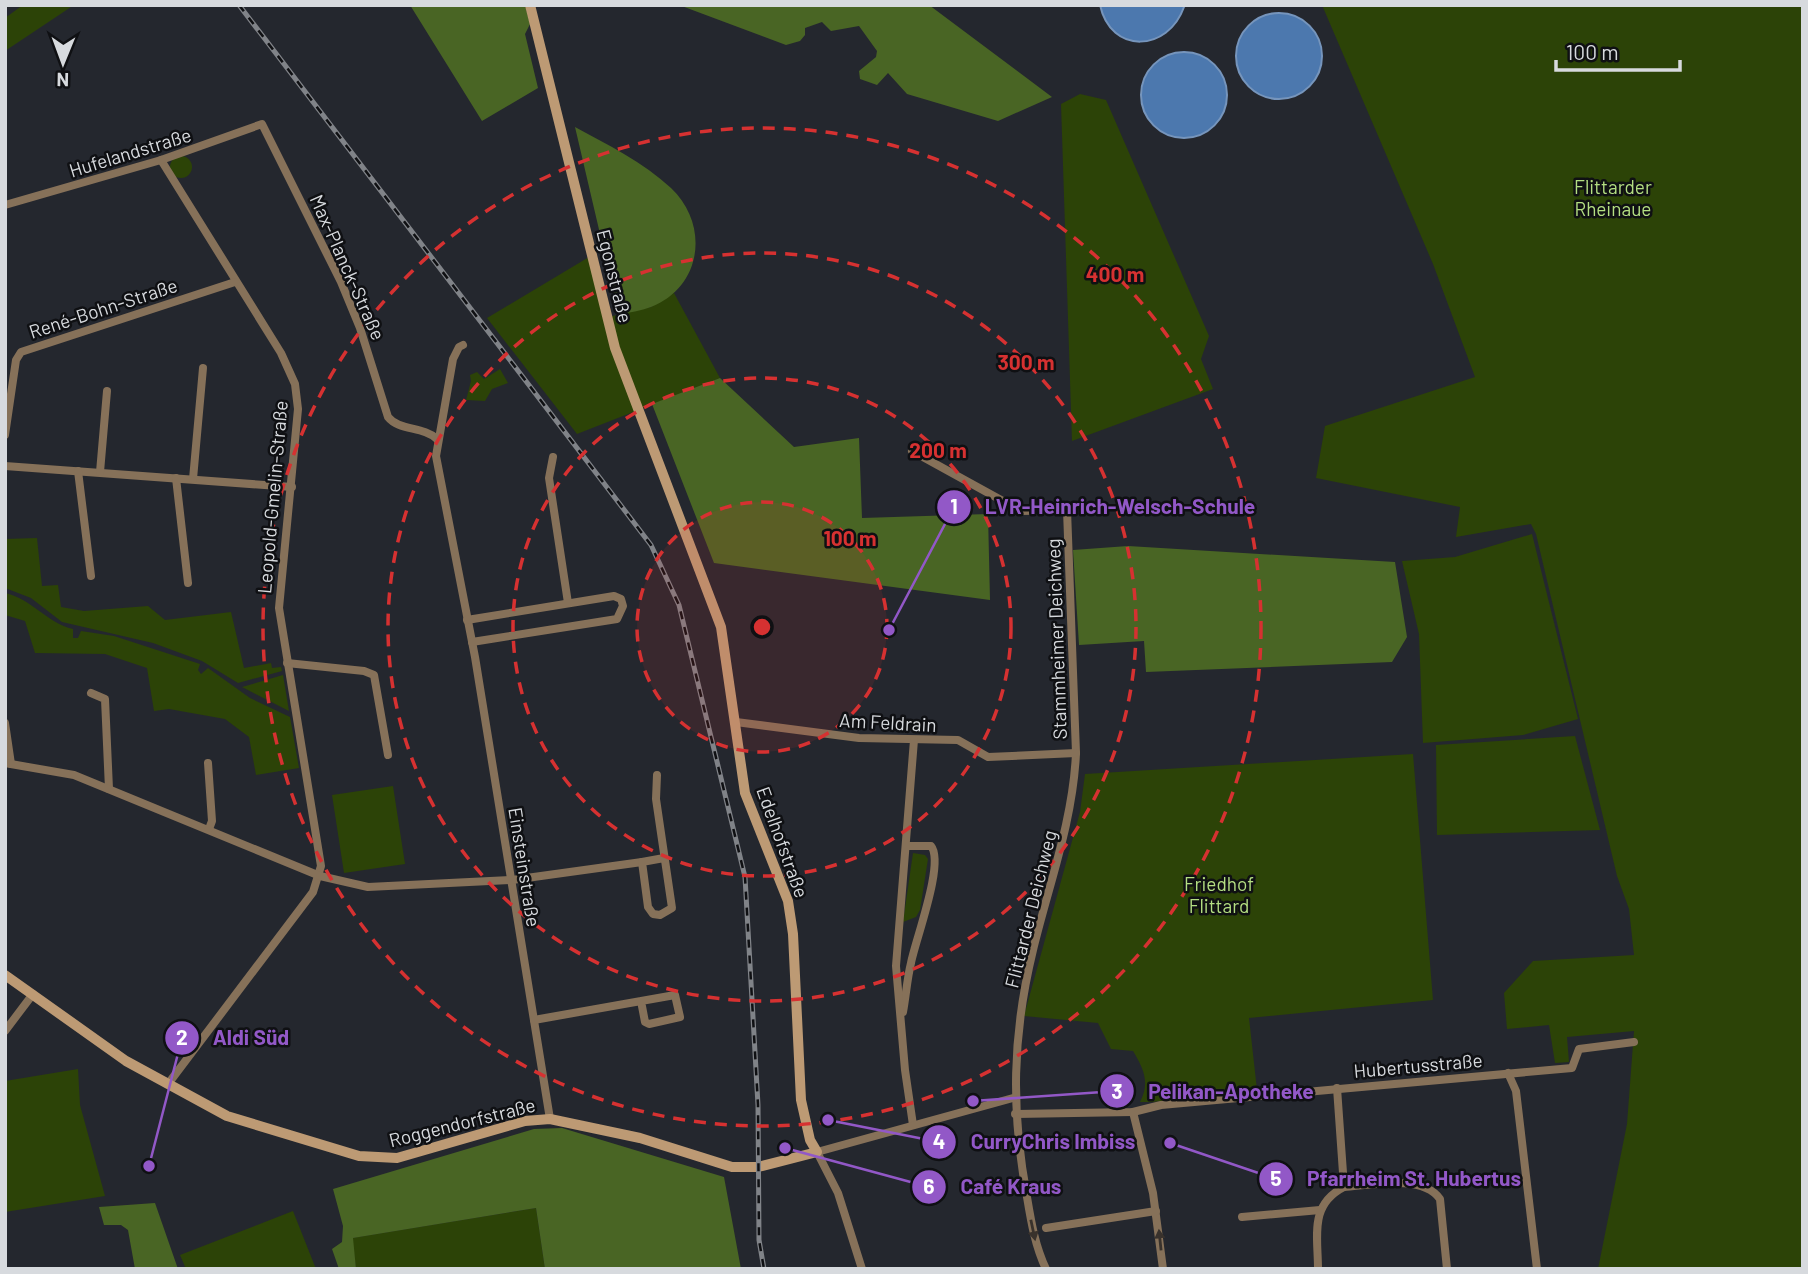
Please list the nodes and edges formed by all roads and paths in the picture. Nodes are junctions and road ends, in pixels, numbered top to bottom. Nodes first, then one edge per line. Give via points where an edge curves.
1 (530, 5) edge
2 (262, 124) joint
3 (162, 160) junction
4 (5, 205) edge
5 (235, 282) junction
6 (463, 345) dead end
7 (202, 368) dead end
8 (107, 391) dead end
9 (5, 435) edge
10 (437, 439) junction
11 (912, 451) dead end
12 (553, 457) dead end
13 (5, 466) edge
14 (78, 471) junction
15 (100, 472) junction
16 (176, 478) junction
17 (193, 479) junction
18 (292, 486) junction
19 (691, 547) joint
20 (91, 576) dead end
21 (188, 583) dead end
22 (568, 603) junction
23 (467, 620) junction
24 (472, 642) junction
25 (288, 663) junction
26 (91, 694) dead end
27 (736, 722) junction
28 (5, 723) edge
29 (914, 740) junction
30 (1076, 753) junction
31 (388, 755) dead end
32 (208, 762) dead end
33 (8, 764) edge
34 (1075, 770) joint
35 (657, 775) dead end
36 (109, 789) junction
37 (209, 829) junction
38 (905, 846) junction
39 (664, 858) junction
40 (642, 862) junction
41 (320, 876) junction
42 (512, 880) junction
43 (5, 975) edge
44 (33, 994) junction
45 (641, 1001) junction
46 (534, 1020) junction
47 (902, 1021) junction
48 (5, 1031) edge
49 (1634, 1042) dead end
50 (1508, 1073) junction
51 (168, 1084) junction
52 (1337, 1088) junction
53 (1013, 1098) junction
54 (1133, 1112) junction
55 (1016, 1114) junction
56 (551, 1119) junction
57 (913, 1125) junction
58 (817, 1152) junction
59 (1344, 1187) junction
60 (1320, 1210) junction
61 (1156, 1212) junction
62 (1242, 1217) dead end
63 (1046, 1228) dead end
64 (862, 1269) edge
65 (1046, 1269) edge
66 (1163, 1269) edge
67 (1318, 1269) edge
68 (1447, 1269) edge
69 (1537, 1269) edge

1 - 19 street, Egonstraße via 615,348
2 - 3 street, Hufelandstraße
2 - 10 street, Max-Planck-Straße via 341,282 388,417
3 - 4 street, Hufelandstraße
3 - 5 street, Leopold-Gmelin-Straße
5 - 9 street, René-Bohn-Straße via 20,352
5 - 18 street, Leopold-Gmelin-Straße via 281,353 295,384 298,409
6 - 10 street, Einsteinstraße via 453,359
7 - 17 street
8 - 15 street
10 - 23 street, Einsteinstraße via 436,456
11 - 30 street, Stammheimer Deichweg via 1021,511 1067,510
12 - 22 street via 549,478
13 - 14 street
14 - 15 street
14 - 20 street
15 - 16 street
16 - 17 street
16 - 21 street
17 - 18 street
18 - 25 street, Leopold-Gmelin-Straße via 279,608
19 - 27 street, Edelhofstraße via 722,627
22 - 23 street
22 - 24 street via 614,596 623,606 617,619
23 - 24 street, Einsteinstraße
24 - 42 street, Einsteinstraße
25 - 31 street via 374,676
25 - 41 street, Leopold-Gmelin-Straße
26 - 36 street via 105,699
27 - 29 street, Am Feldrain via 859,738
27 - 58 street, Edelhofstraße via 746,793 788,901 801,1097 804,1120
28 - 33 street
29 - 30 street, Am Feldrain via 957,740 988,757
29 - 38 street
30 - 34 street, Stammheimer Deichweg
32 - 37 street
33 - 36 street via 61,771
34 - 53 street, Flittarder Deichweg via 1066,829 1029,968
35 - 39 street
36 - 37 street
37 - 41 street
38 - 47 street via 896,966
38 - 47 street via 931,846 936,855
39 - 40 street
39 - 40 street via 673,908 660,915 648,907
40 - 42 street
41 - 42 street via 389,888
41 - 51 street via 313,892
42 - 46 street, Einsteinstraße
43 - 44 street, Roggendorfstraße
44 - 48 street
44 - 51 street, Roggendorfstraße via 126,1061
45 - 45 street via 674,995 680,1017 649,1024
45 - 46 street
46 - 56 street, Einsteinstraße
47 - 57 street
49 - 50 street, Hubertusstraße via 1579,1049 1572,1068
50 - 52 street, Hubertusstraße
50 - 69 street via 1516,1091
51 - 56 street, Roggendorfstraße via 242,1122 382,1159 419,1153 525,1121
52 - 54 street, Hubertusstraße via 1161,1105
52 - 59 street
53 - 55 street, Flittarder Deichweg
53 - 57 street
54 - 55 street, Hubertusstraße
54 - 61 street
55 -> 65 street, Flittarder Deichweg via 1033,1229
56 - 58 street, Roggendorfstraße via 640,1138 732,1167 758,1167
57 - 58 street
58 - 64 street via 838,1193
59 - 60 street via 1331,1194
59 - 68 street via 1395,1183 1434,1191 1440,1199
60 - 62 street
60 - 67 street via 1315,1232
61 - 63 street
66 -> 61 street

